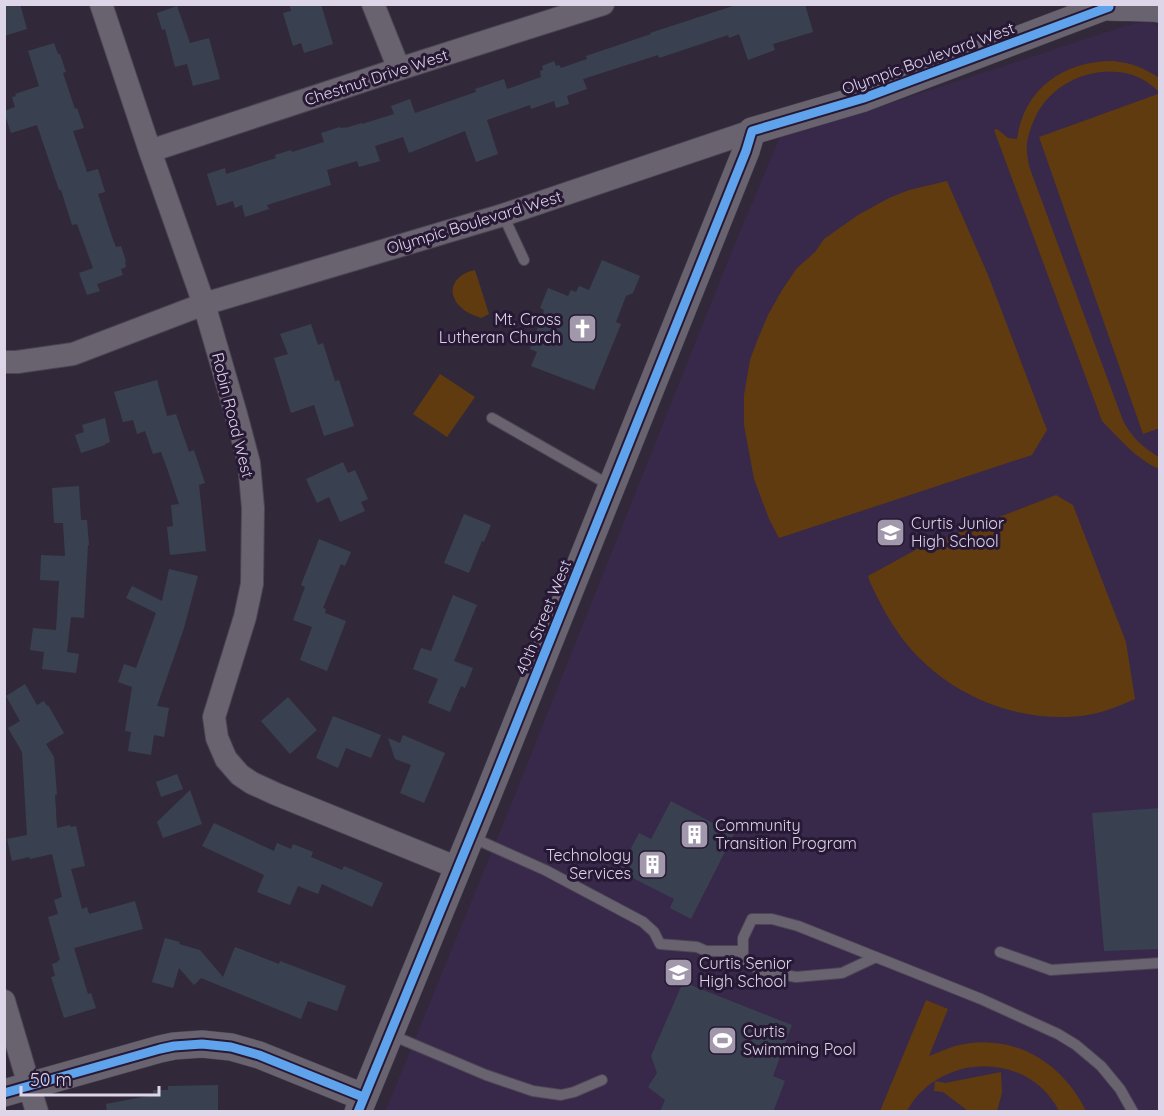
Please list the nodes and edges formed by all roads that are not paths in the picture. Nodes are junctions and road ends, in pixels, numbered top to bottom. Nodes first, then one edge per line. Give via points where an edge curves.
1 (101, 4) edge
2 (373, 4) edge
3 (603, 4) edge
4 (1111, 6) edge
5 (1159, 6) edge
6 (399, 69) junction
7 (752, 131) junction
8 (150, 151) junction
9 (503, 214) junction
10 (524, 260) dead end
11 (204, 304) junction
12 (4, 362) edge
13 (492, 418) dead end
14 (611, 487) junction
15 (471, 837) junction
16 (458, 868) junction
17 (743, 951) junction
18 (1000, 952) dead end
19 (876, 957) junction
20 (1160, 963) edge
21 (4, 1001) edge
22 (389, 1034) junction
23 (602, 1080) dead end
24 (17, 1089) edge
25 (360, 1104) edge
26 (37, 1112) edge
27 (1133, 1112) edge

1 - 8 street, Robin Road West
2 - 6 street
3 - 6 street, Chestnut Drive West
4 - 5 street, Olympic Boulevard West
4 - 7 street, Olympic Boulevard West via 864,98
6 - 8 street, Chestnut Drive West
7 - 9 street, Olympic Boulevard West
7 - 14 street, 40th Street West
8 - 11 street, Robin Road West
9 - 10 lane
9 - 11 street, Olympic Boulevard West
11 - 12 street, Olympic Boulevard West via 73,354
11 - 16 street, Robin Road West via 249,464 253,508 252,584 214,717 226,759 240,775 276,795
13 - 14 lane
14 - 15 street, 40th Street West
15 - 16 street, 40th Street West
15 - 17 lane via 545,870 643,922 660,944 706,951
16 - 22 street, 40th Street West
17 - 19 lane via 743,961 762,971 796,977 842,973
17 - 19 lane via 743,938 752,919 772,919
18 - 20 lane via 1051,970
19 - 27 lane via 1067,1039 1112,1077
21 - 24 street
22 - 23 lane via 533,1091 561,1095
22 - 25 street, 40th Street West
24 - 25 street via 159,1049 202,1044 259,1055
24 - 26 street

